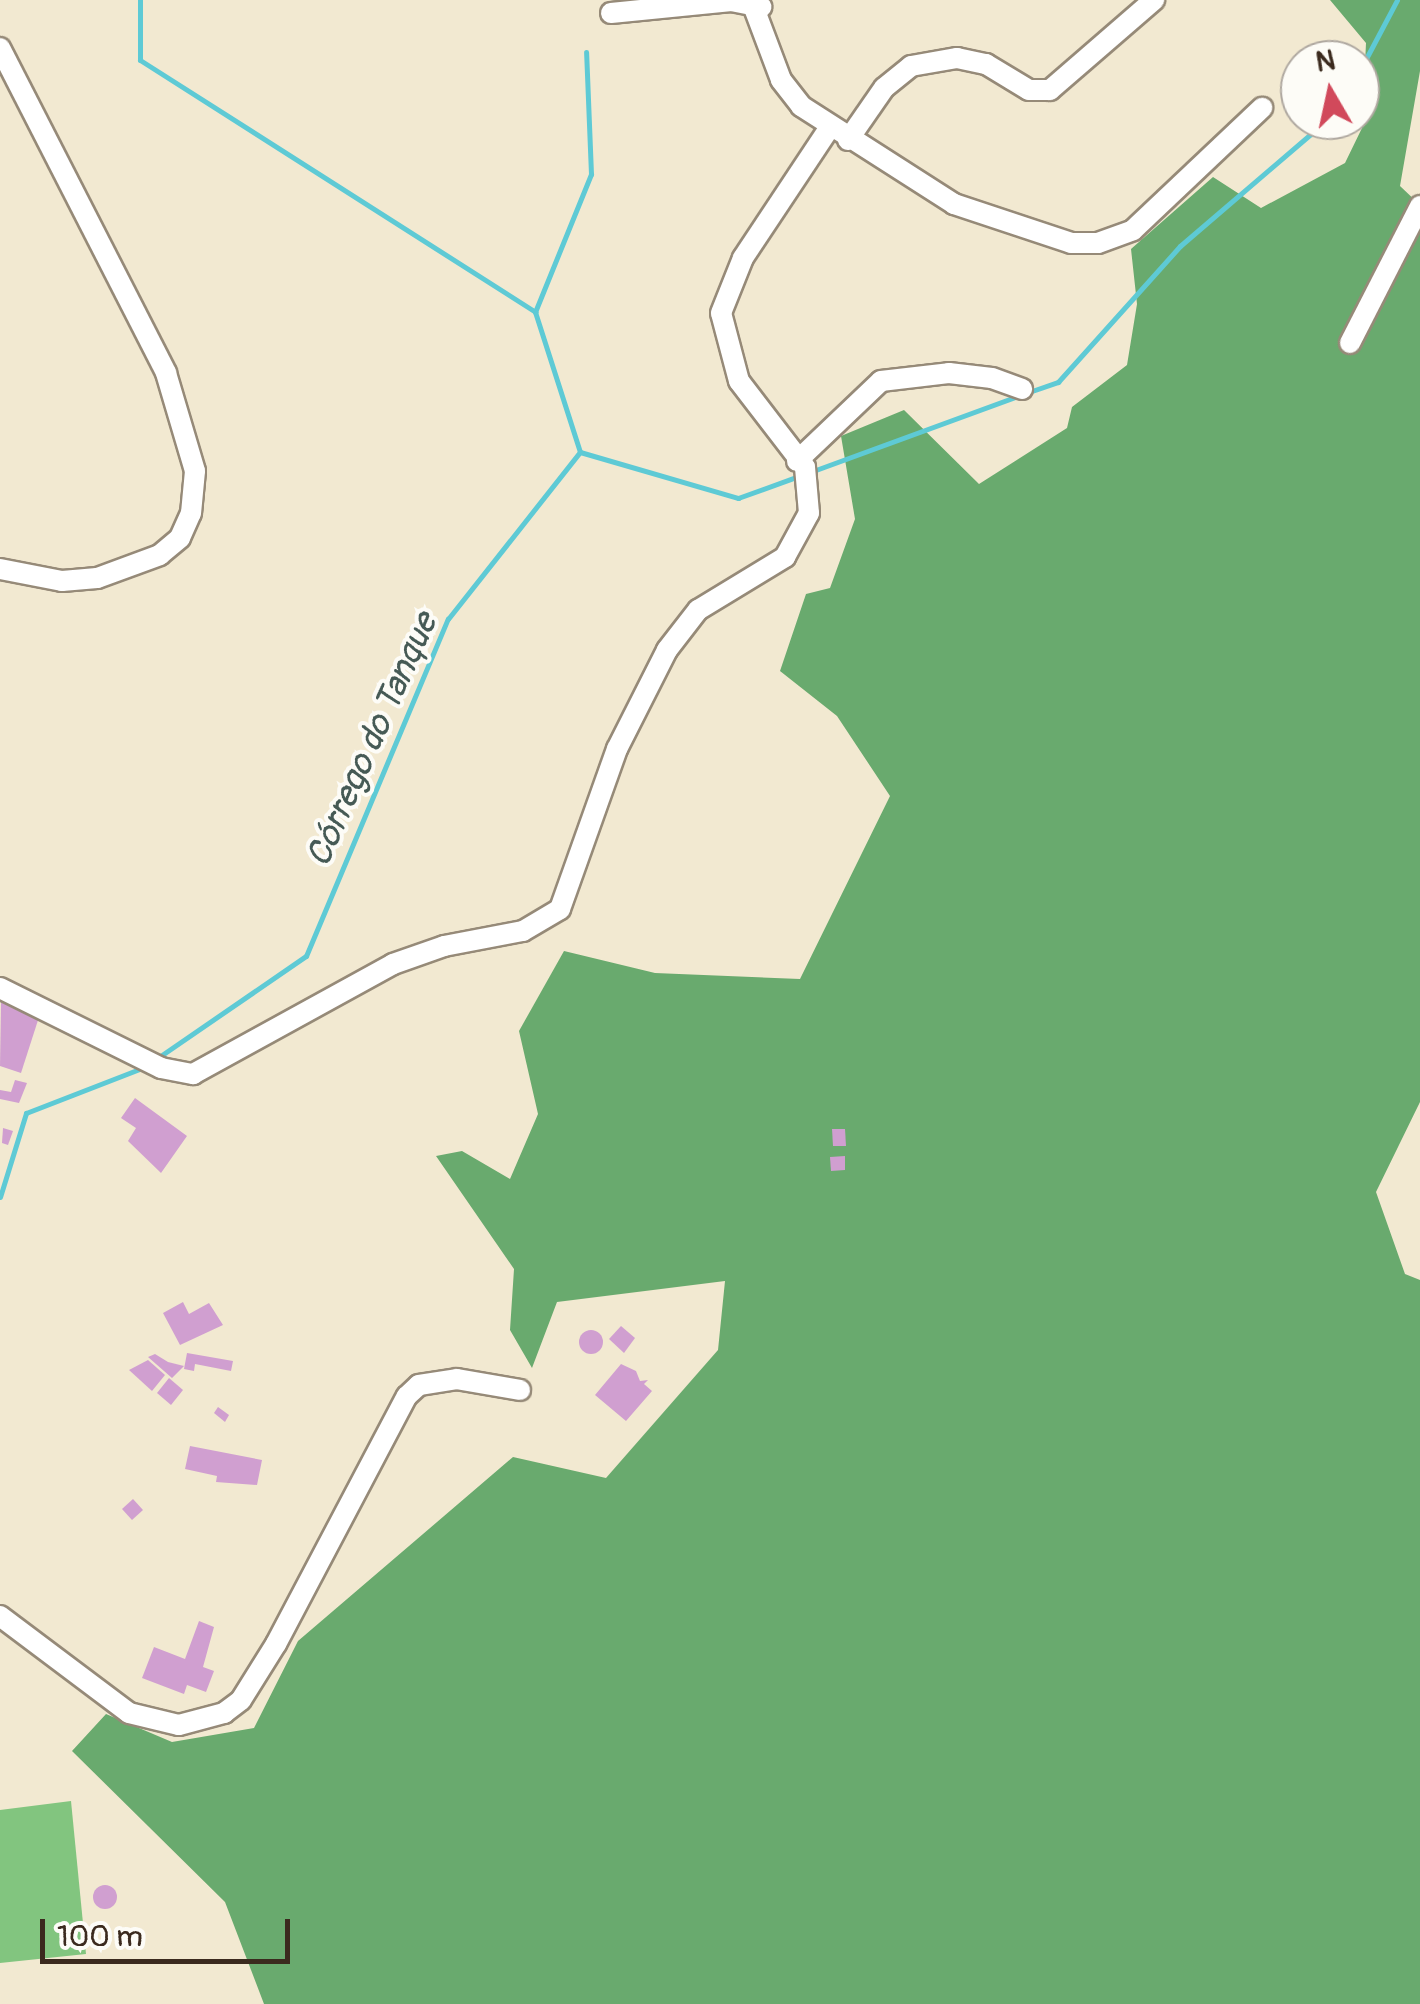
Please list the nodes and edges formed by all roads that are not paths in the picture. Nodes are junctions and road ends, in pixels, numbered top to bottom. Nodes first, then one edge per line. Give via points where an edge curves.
1 (1154, 0) edge
2 (759, 3) edge
3 (611, 13) dead end
4 (0, 48) edge
5 (1262, 108) dead end
6 (839, 133) junction
7 (1420, 206) edge
8 (1350, 343) dead end
9 (1022, 389) dead end
10 (801, 464) junction
11 (0, 569) edge
12 (0, 988) edge
13 (520, 1390) dead end
14 (0, 1616) edge

1 - 6 street via 1050,90 1029,90 986,64 957,58 911,66
2 - 3 street
2 - 6 street via 760,30 782,80
4 - 11 street via 166,373 195,471 191,512 180,538 160,556 80,580
5 - 6 street via 1133,230 1098,243 1051,238 984,217
6 - 10 street via 743,258 722,313 740,381
7 - 8 street
9 - 10 street via 978,375 881,382
10 - 12 street via 809,513 785,556 698,610 668,650 617,749 566,901 551,917 523,931 393,964 204,1070 178,1074
13 - 14 street via 457,1379 419,1385 407,1396 276,1644 241,1700 224,1713 180,1726 128,1713

